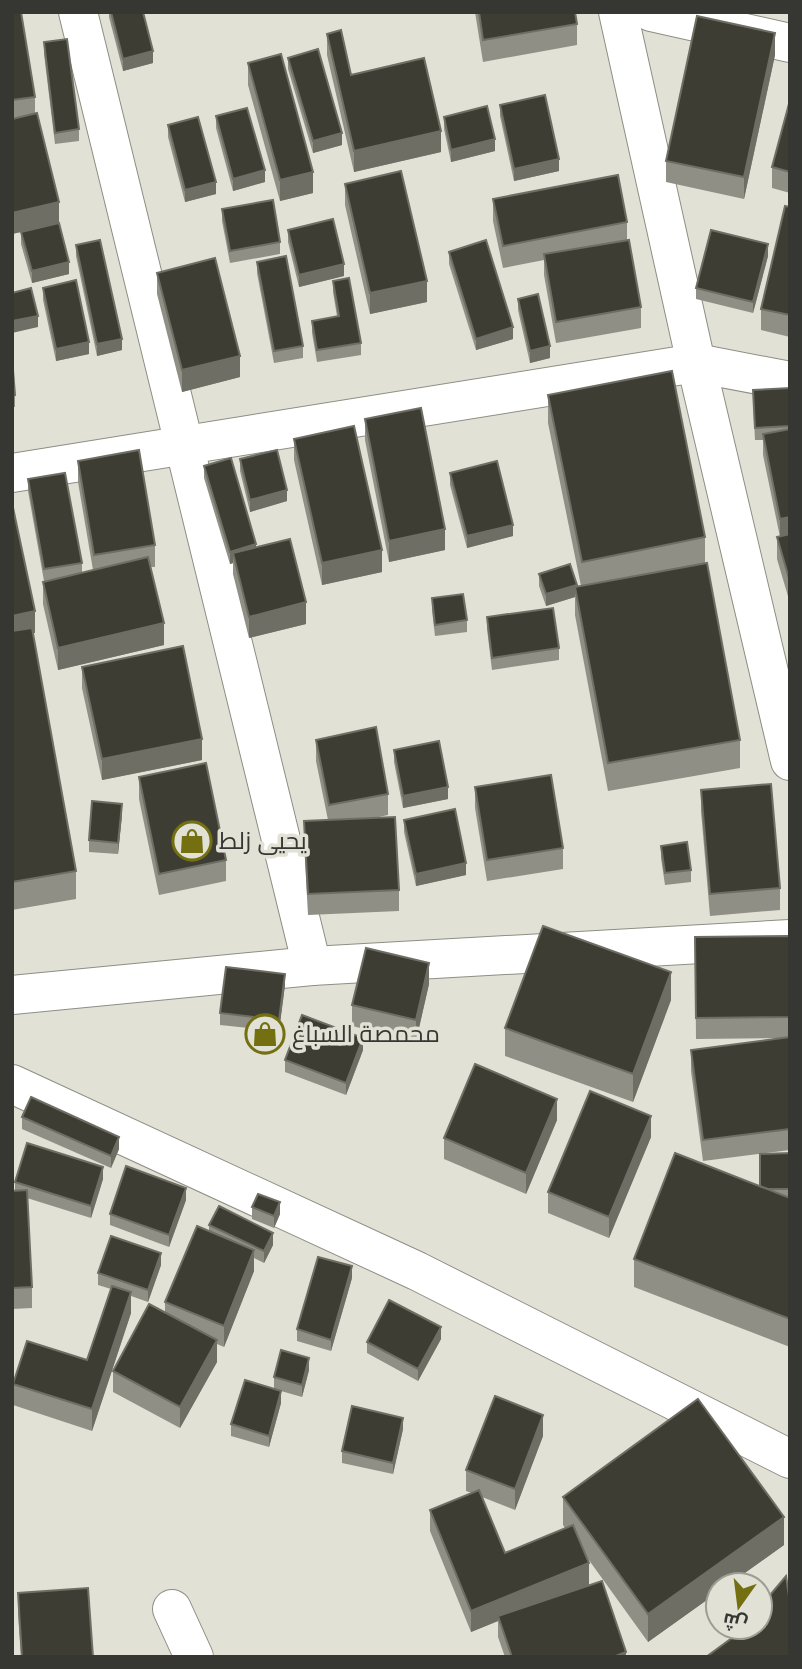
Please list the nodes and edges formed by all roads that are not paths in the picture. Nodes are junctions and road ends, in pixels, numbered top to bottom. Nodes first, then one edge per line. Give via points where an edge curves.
1 (78, 12) edge
2 (618, 12) edge
3 (650, 12) edge
4 (790, 43) edge
5 (696, 363) junction
6 (790, 381) edge
7 (184, 444) junction
8 (12, 473) edge
9 (790, 761) edge
10 (790, 939) edge
11 (312, 966) junction
12 (12, 995) edge
13 (12, 1084) edge
14 (790, 1459) edge
15 (172, 1609) dead end
16 (194, 1657) edge

1 - 7 street
2 - 5 street
3 - 4 street
5 - 6 street
5 - 7 street
5 - 9 street
7 - 8 street
7 - 11 street
10 - 11 street
11 - 12 street
13 - 14 street via 417,1271
15 - 16 street

